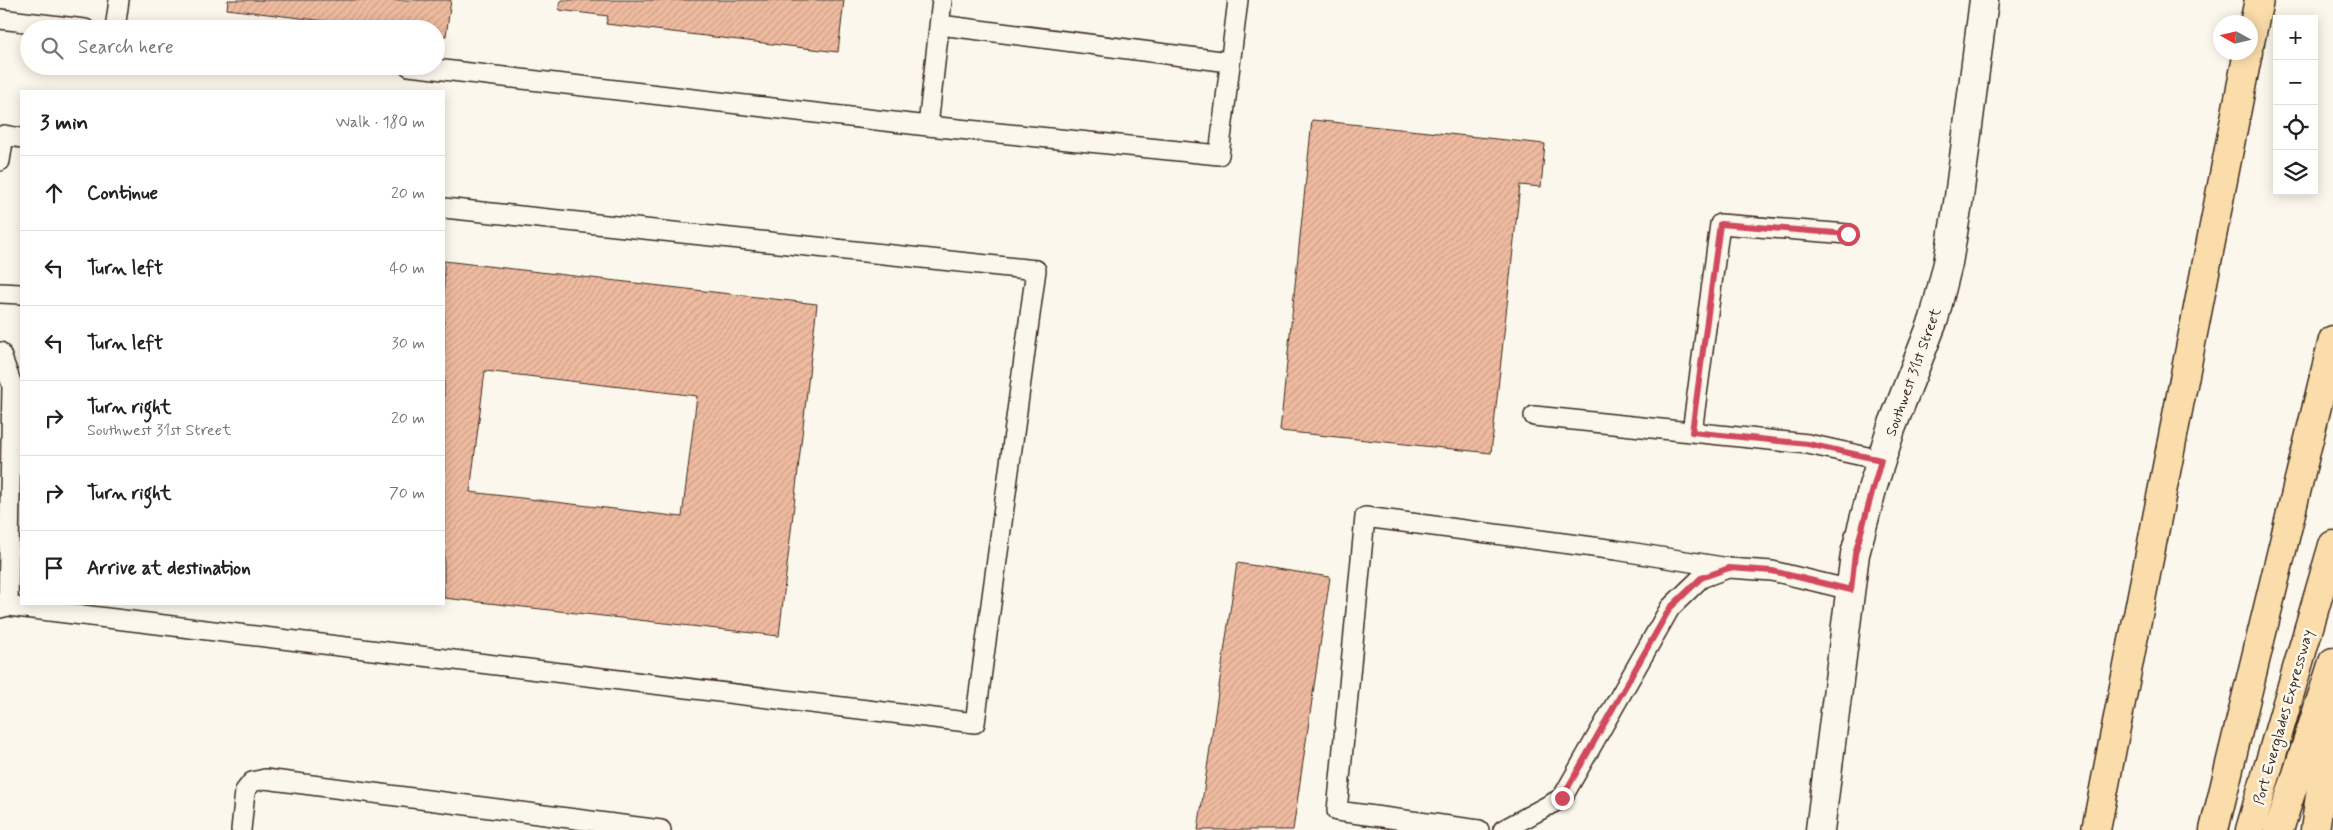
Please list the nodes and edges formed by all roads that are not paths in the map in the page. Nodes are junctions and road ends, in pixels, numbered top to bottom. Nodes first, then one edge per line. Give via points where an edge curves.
1 (119, 0) edge
2 (942, 0) edge
3 (1238, 0) edge
4 (1984, 0) edge
5 (2259, 0) edge
6 (2256, 15) edge
7 (0, 19) edge
8 (116, 20) edge
9 (20, 21) edge
10 (940, 25) junction
11 (2246, 60) edge
12 (1229, 62) junction
13 (445, 70) edge
14 (928, 126) junction
15 (20, 138) edge
16 (0, 161) edge
17 (445, 208) edge
18 (1848, 234) dead end
19 (0, 293) edge
20 (20, 294) edge
21 (2333, 340) edge
22 (0, 352) edge
23 (1534, 416) dead end
24 (1692, 432) junction
25 (1881, 460) junction
26 (2333, 545) edge
27 (1729, 568) junction
28 (1851, 590) junction
29 (4, 607) edge
30 (2333, 662) edge
31 (2333, 706) edge
32 (241, 830) edge
33 (662, 830) edge
34 (1479, 830) edge
35 (1503, 830) edge
36 (1820, 830) edge
37 (2096, 830) edge
38 (2214, 830) edge
39 (2250, 830) edge
40 (2279, 830) edge
41 (2315, 830) edge

1 - 8 lane
2 - 10 lane
3 - 12 lane
4 - 25 street, Southwest 31st Street via 1948,263 1934,318
5 - 6 highway
7 - 9 lane
10 - 12 lane
10 - 14 lane
11 - 37 highway
12 - 14 lane via 1219,155
13 - 14 lane
15 - 16 lane via 4,135
17 - 29 lane via 1036,270 976,723
18 - 24 lane via 1720,224
19 - 20 lane
21 - 38 highway
22 - 29 lane via 12,384
23 - 24 lane
24 - 25 lane via 1808,444
25 - 28 street, Southwest 31st Street via 1855,554
26 - 39 highway, Port Everglades Expressway
27 - 28 lane via 1772,571
27 - 34 lane via 1365,517 1337,811
27 - 35 lane via 1701,578 1670,608 1562,798
28 - 36 street, Southwest 31st Street
30 - 40 highway
31 - 41 highway
32 - 33 lane via 245,791 252,782 265,779

